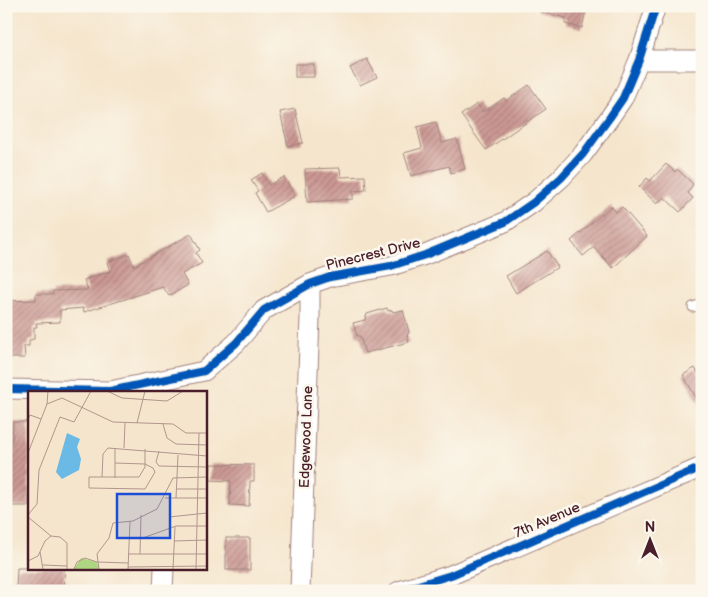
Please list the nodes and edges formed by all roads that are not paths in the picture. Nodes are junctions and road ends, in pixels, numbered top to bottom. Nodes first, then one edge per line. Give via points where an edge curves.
1 (656, 6) edge
2 (639, 60) junction
3 (702, 60) edge
4 (310, 284) junction
5 (168, 386) edge
6 (6, 389) edge
7 (702, 467) edge
8 (164, 570) edge
9 (164, 591) edge
10 (300, 591) edge
11 (400, 591) edge

1 - 2 street, Pinecrest Drive
2 - 3 street
2 - 4 street, Pinecrest Drive via 623,98 584,154 534,202 505,222 391,266
4 - 5 street, Pinecrest Drive via 264,310 236,343 204,371
4 - 10 street, Edgewood Lane
5 - 6 street, Pinecrest Drive via 110,390
7 - 11 street, 7th Avenue via 451,575
8 - 9 street

